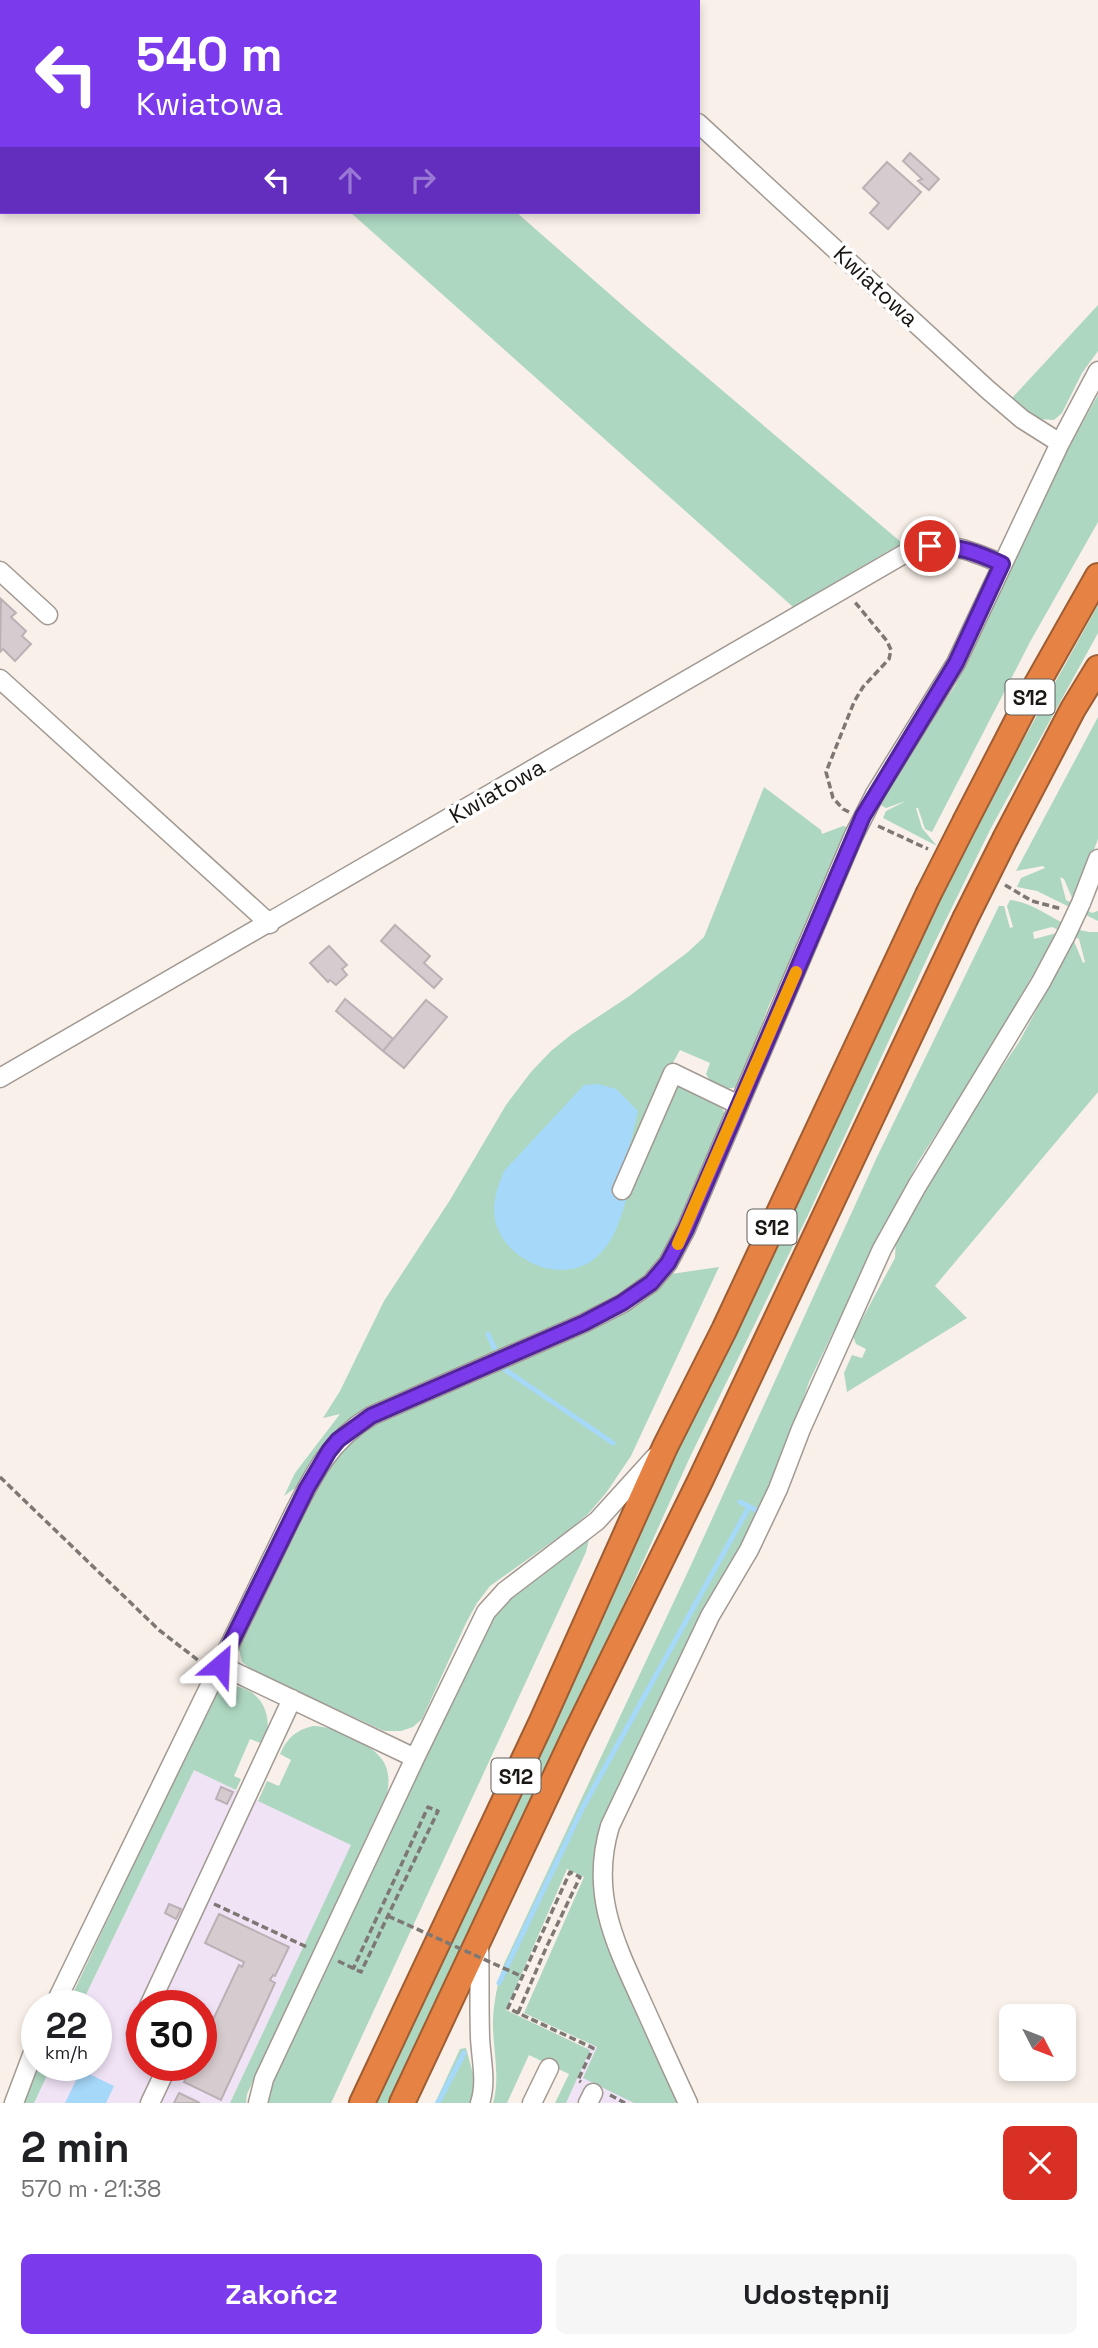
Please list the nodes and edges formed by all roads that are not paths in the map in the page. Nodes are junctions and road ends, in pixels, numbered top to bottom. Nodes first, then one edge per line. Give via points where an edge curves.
1 (700, 125) edge
2 (1098, 371) edge
3 (1059, 443) junction
4 (1002, 564) junction
5 (0, 571) edge
6 (1098, 576) edge
7 (48, 615) dead end
8 (1098, 668) edge
9 (0, 678) edge
10 (1098, 859) edge
11 (270, 923) junction
12 (0, 1078) edge
13 (740, 1105) junction
14 (622, 1190) dead end
15 (665, 1447) junction
16 (218, 1669) junction
17 (292, 1699) junction
18 (415, 1758) junction
19 (478, 1941) junction
20 (62, 1990) edge
21 (156, 1990) edge
22 (549, 2068) dead end
23 (22, 2081) edge
24 (160, 2081) edge
25 (14, 2103) edge
26 (150, 2103) edge
27 (258, 2103) edge
28 (362, 2103) edge
29 (402, 2103) edge
30 (480, 2103) edge
31 (532, 2103) edge
32 (688, 2103) edge

1 - 3 street, Kwiatowa via 987,389
2 - 3 street
3 - 4 street
4 - 11 street, Kwiatowa via 944,545 904,554
4 - 13 street, bridge via 956,663 854,835
5 - 7 street
6 - 15 highway, S12, bridge via 1029,698 928,895
8 - 19 highway, S12, bridge via 965,919
9 - 11 street
10 - 32 street, bridge via 1041,982 882,1250 778,1489 710,1616 610,1826 602,1854 606,1913
11 - 12 street, Kwiatowa
13 - 14 street via 673,1073
13 - 16 street via 686,1229 651,1283 584,1323 371,1416 338,1440 305,1491
15 - 18 street via 597,1521 505,1591 486,1612
15 - 28 highway, S12
16 - 17 street
16 - 20 street
17 - 18 street
17 - 21 street
18 - 27 street via 264,2080
19 - 29 highway, S12
19 - 30 street via 484,2074
22 - 31 street
23 - 25 street
24 - 26 street

